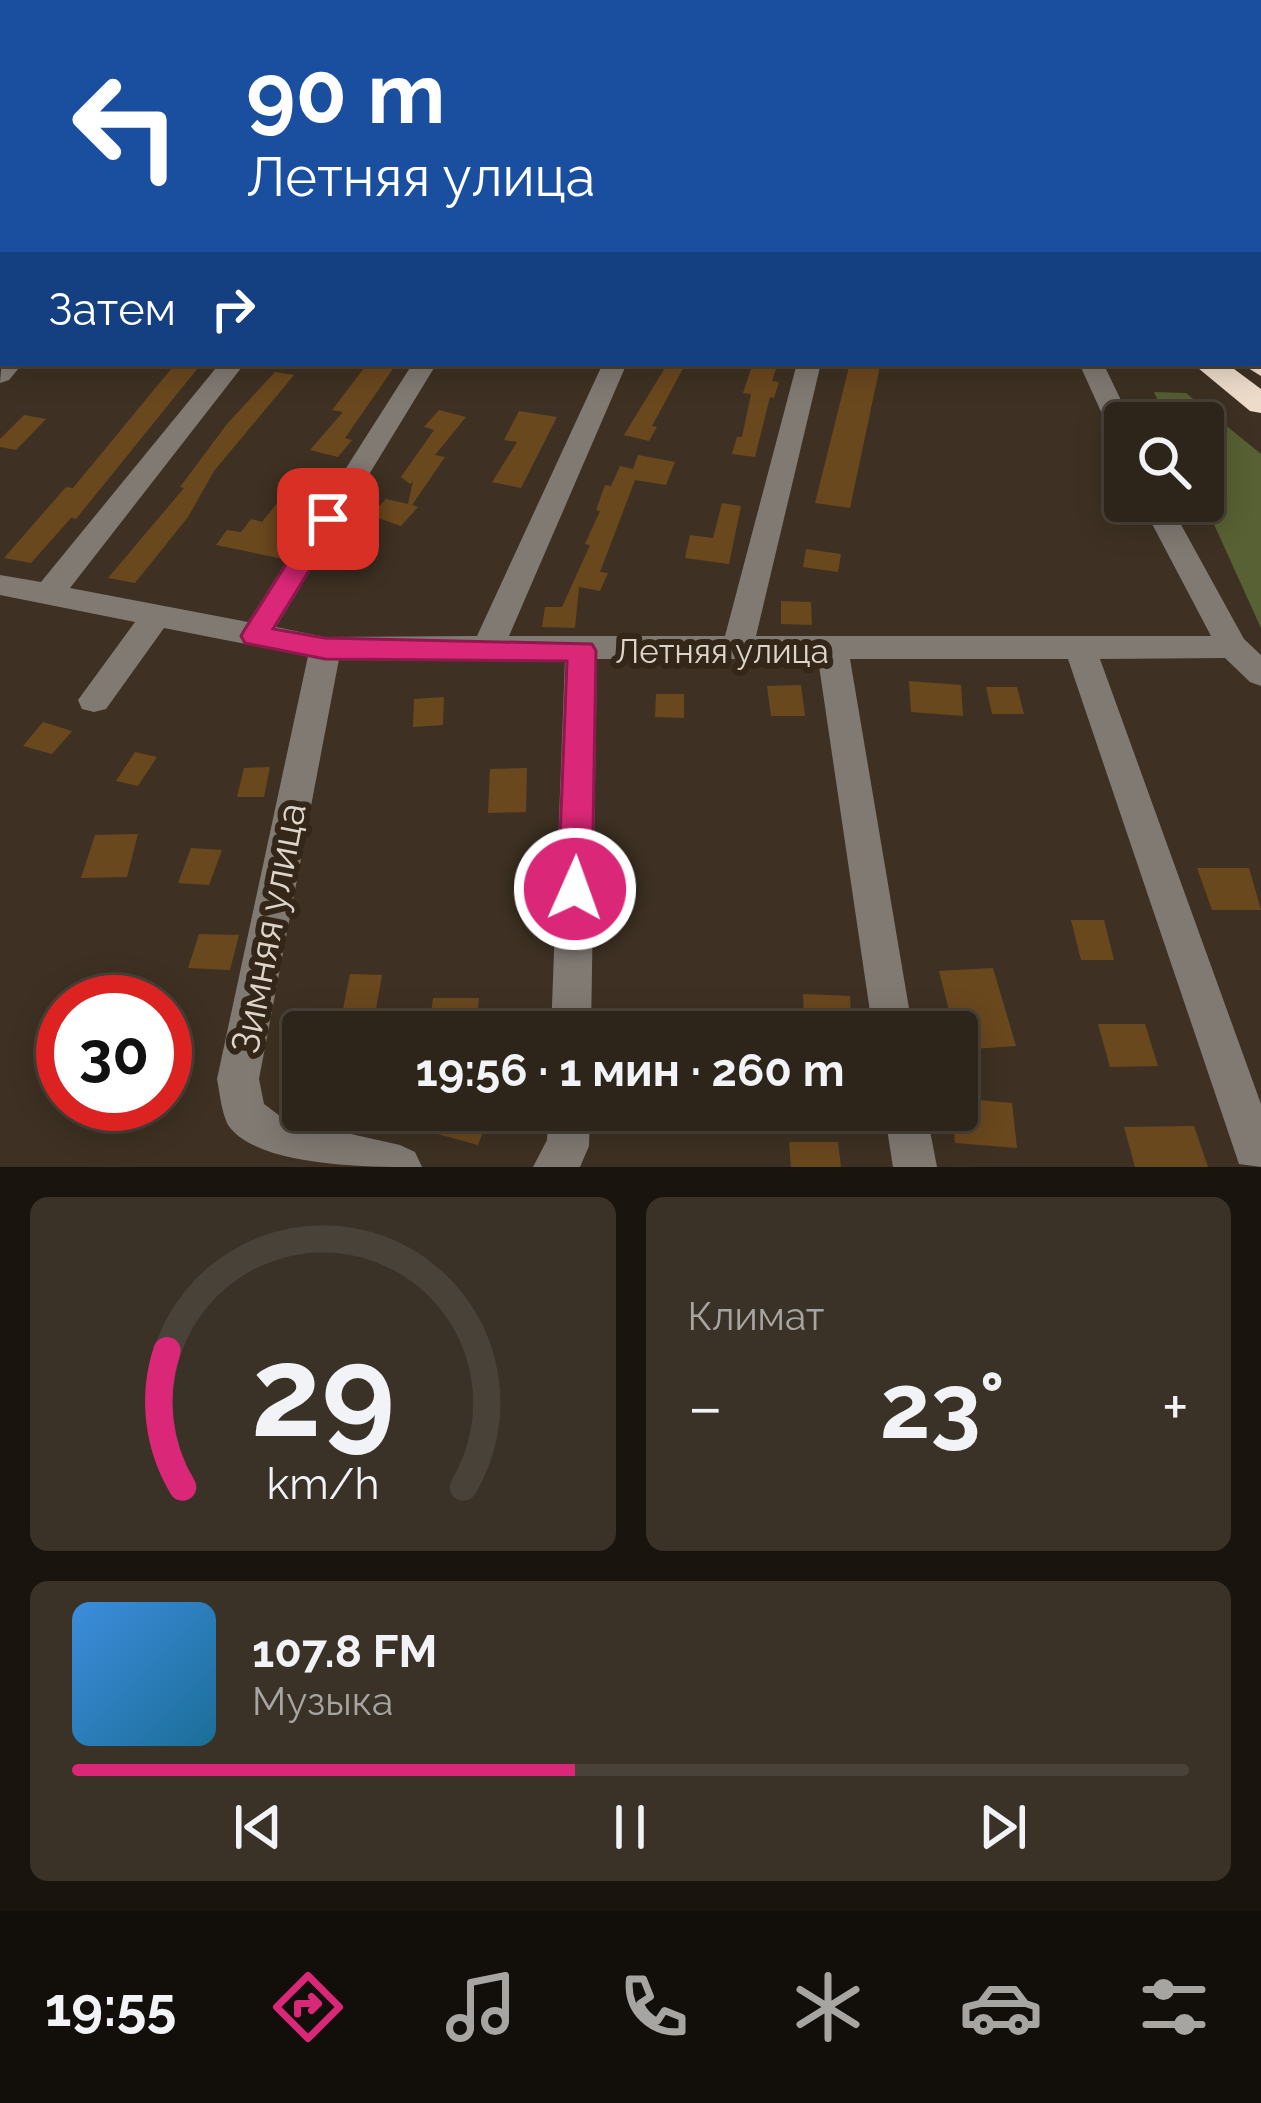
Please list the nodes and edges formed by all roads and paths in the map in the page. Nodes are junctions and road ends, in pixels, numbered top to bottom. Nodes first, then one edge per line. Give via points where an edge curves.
1 (231, 366) edge
2 (423, 366) edge
3 (614, 366) edge
4 (808, 366) edge
5 (1092, 366) edge
6 (1211, 366) edge
7 (1109, 402) edge
8 (1261, 404) edge
9 (1165, 522) edge
10 (0, 585) edge
11 (49, 593) junction
12 (156, 616) junction
13 (255, 636) junction
14 (1080, 647) junction
15 (1233, 647) junction
16 (325, 648) junction
17 (487, 650) junction
18 (833, 650) junction
19 (581, 651) junction
20 (736, 651) junction
21 (1261, 674) edge
22 (94, 700) dead end
23 (572, 1011) edge
24 (889, 1011) edge
25 (568, 1131) edge
26 (909, 1131) edge
27 (1261, 1164) edge
28 (400, 1167) edge
29 (555, 1167) edge
30 (915, 1167) edge

1 - 11 street
2 - 13 street
3 - 17 street
4 - 20 street
5 - 7 street
6 - 8 highway
9 - 15 street
10 - 11 street, Летняя улица
11 - 12 street, Летняя улица
12 - 13 street, Летняя улица
12 - 22 street
13 - 16 street, Летняя улица
14 - 15 street, Летняя улица
14 - 18 street, Летняя улица
14 - 27 street
15 - 21 street
16 - 17 street, Летняя улица
16 - 28 street, Зимняя улица via 238,1079 245,1116 275,1138
17 - 19 street, Летняя улица
18 - 20 street, Летняя улица
18 - 24 street
19 - 20 street, Летняя улица
19 - 23 street
25 - 29 street
26 - 30 street

